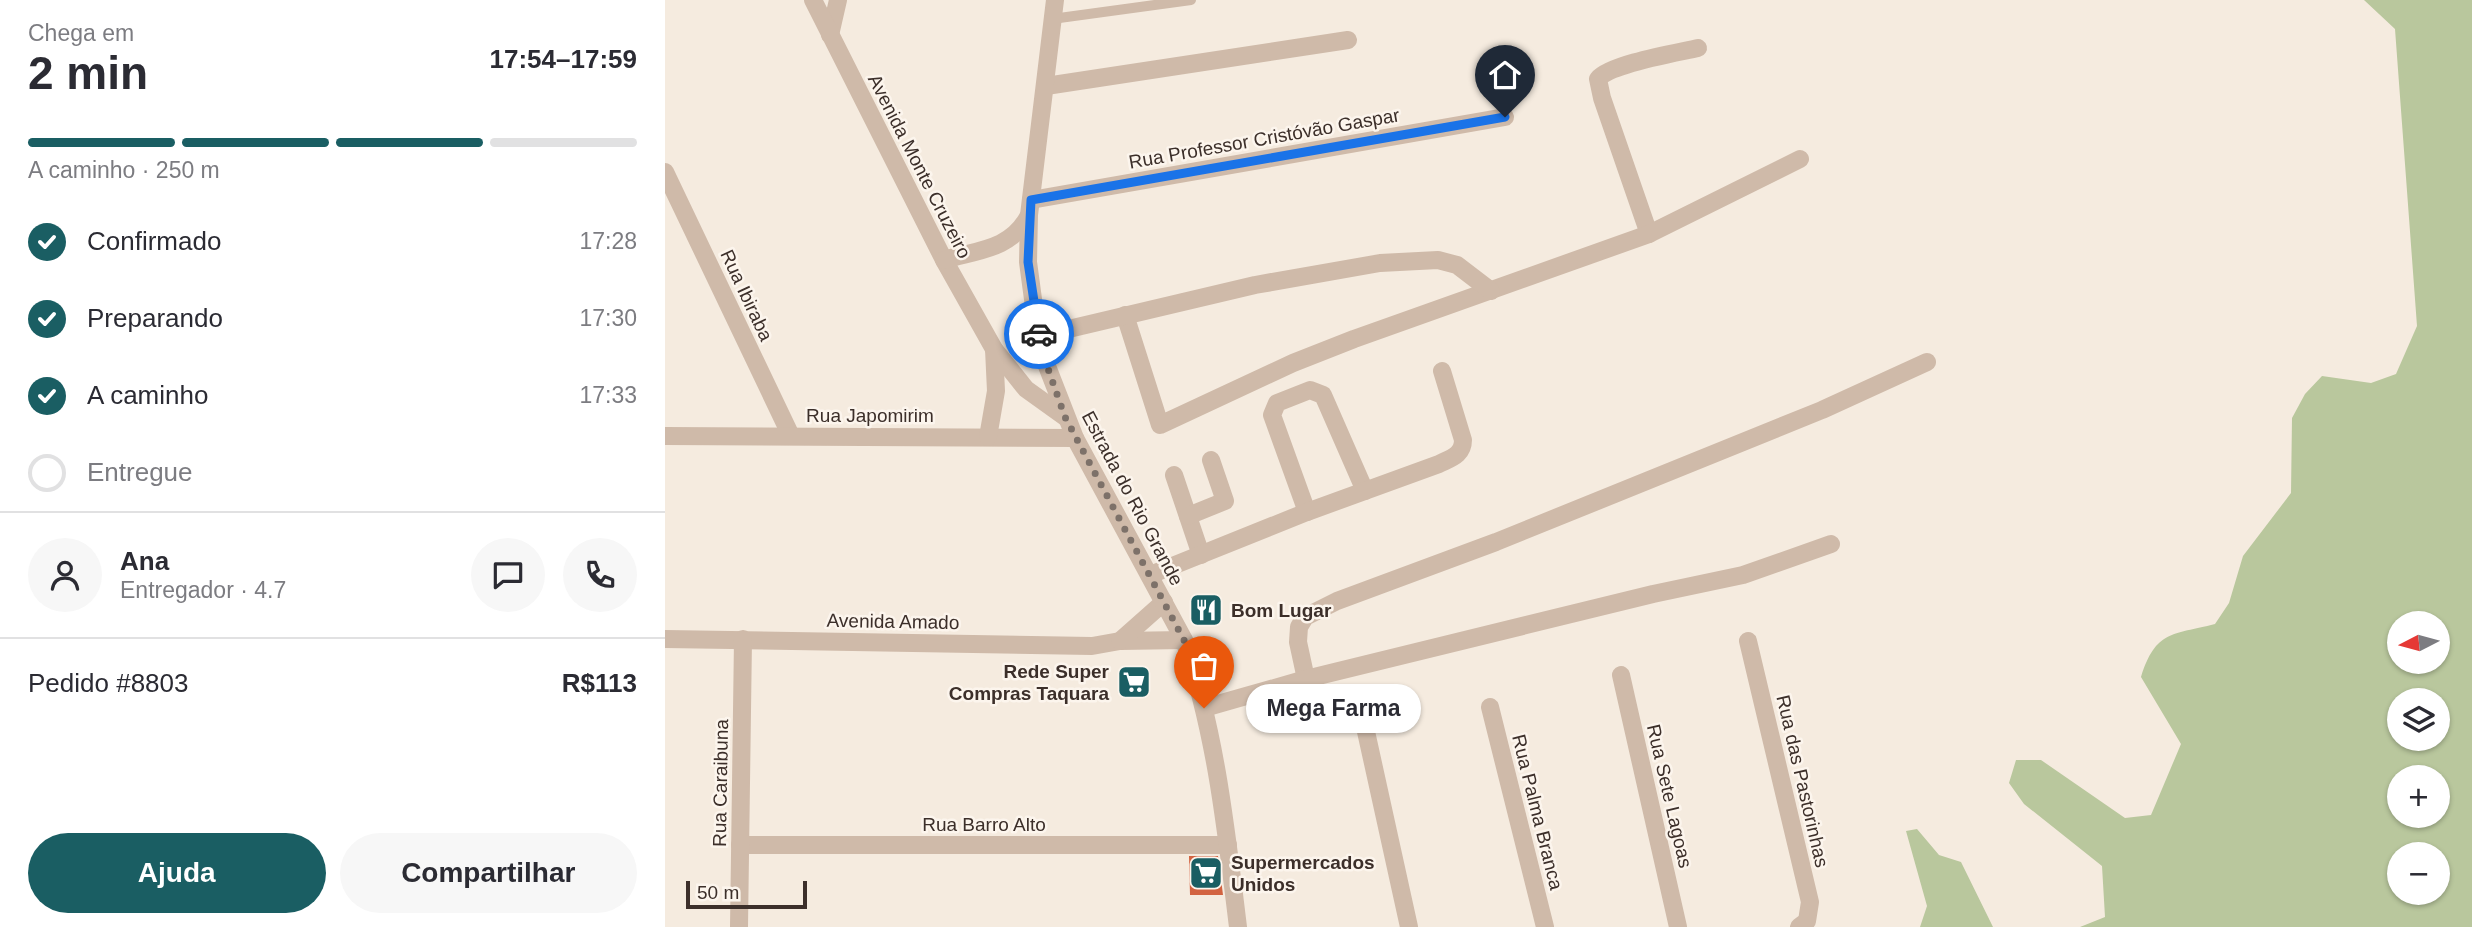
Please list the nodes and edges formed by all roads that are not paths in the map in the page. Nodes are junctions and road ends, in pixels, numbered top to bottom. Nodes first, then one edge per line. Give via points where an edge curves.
1 (813, 0) edge
2 (838, 0) edge
3 (1055, 0) edge
4 (1191, 0) edge
5 (1052, 19) junction
6 (830, 36) junction
7 (1347, 40) dead end
8 (1698, 48) dead end
9 (1046, 86) junction
10 (1505, 117) dead end
11 (1800, 159) dead end
12 (665, 172) edge
13 (1030, 207) junction
14 (1649, 234) junction
15 (1021, 241) junction
16 (944, 260) junction
17 (1491, 291) junction
18 (1125, 315) junction
19 (1039, 336) junction
20 (995, 349) junction
21 (1927, 362) dead end
22 (1443, 371) dead end
23 (1065, 417) junction
24 (665, 436) edge
25 (791, 436) junction
26 (988, 437) junction
27 (1075, 438) junction
28 (1211, 460) dead end
29 (1174, 475) dead end
30 (1365, 491) junction
31 (1307, 512) junction
32 (1188, 516) junction
33 (1831, 544) dead end
34 (1201, 555) junction
35 (1150, 575) junction
36 (1164, 602) junction
37 (665, 639) edge
38 (743, 639) junction
39 (1184, 640) junction
40 (1120, 641) junction
41 (1748, 641) dead end
42 (1621, 675) dead end
43 (1306, 679) junction
44 (1490, 707) dead end
45 (1204, 708) junction
46 (1365, 727) dead end
47 (740, 845) junction
48 (1229, 845) junction
49 (739, 927) edge
50 (1238, 927) edge
51 (1409, 927) edge
52 (1545, 927) edge
53 (1678, 927) edge
54 (1799, 927) edge

1 - 6 street, Avenida Monte Cruzeiro
2 - 6 street
3 - 5 street
4 - 5 lane
5 - 9 street
6 - 16 street, Avenida Monte Cruzeiro
7 - 9 street
8 - 14 street via 1603,72 1598,79
9 - 13 street
10 - 13 street, Rua Professor Cristóvão Gaspar
11 - 14 street
12 - 25 street, Rua Ibiraba
13 - 15 street
14 - 17 street
15 - 16 street
15 - 19 street, Estrada do Rio Grande
16 - 20 street, Avenida Monte Cruzeiro
17 - 18 street via 1458,265 1437,260 1380,263
17 - 18 street via 1293,363 1160,425
18 - 19 street
19 - 23 street, Estrada do Rio Grande
20 - 23 street, Avenida Monte Cruzeiro via 1026,388
20 - 26 street, Avenida Monte Cruzeiro via 996,391
21 - 43 street via 1822,410 1305,617 1298,642
22 - 30 street via 1463,440 1459,454
23 - 27 street, Estrada do Rio Grande
24 - 25 street, Rua Japomirim
25 - 26 street, Rua Japomirim
26 - 27 street, Rua Japomirim
27 - 35 street, Estrada do Rio Grande
28 - 32 street via 1225,501
29 - 32 street
30 - 31 street
30 - 31 street via 1324,395 1310,390 1277,403 1272,415
31 - 34 street
32 - 34 street
33 - 43 street via 1743,575
34 - 35 street
35 - 36 street, Estrada do Rio Grande
36 - 39 street, Estrada do Rio Grande
36 - 40 street
37 - 38 street, Avenida Amado
38 - 40 street, Avenida Amado via 1093,646
38 - 47 street, Rua Caraibuna
39 - 40 street, Avenida Amado
39 - 45 street, Estrada do Rio Grande
41 - 54 street, Rua das Pastorinhas via 1810,902 1807,921
42 - 53 street, Rua Sete Lagoas
43 - 45 street
44 - 52 street, Rua Palma Branca
45 - 48 street, Estrada do Rio Grande
46 - 51 street
47 - 48 street, Rua Barro Alto
47 - 49 street, Rua Caraibuna
48 - 50 street, Estrada do Rio Grande

